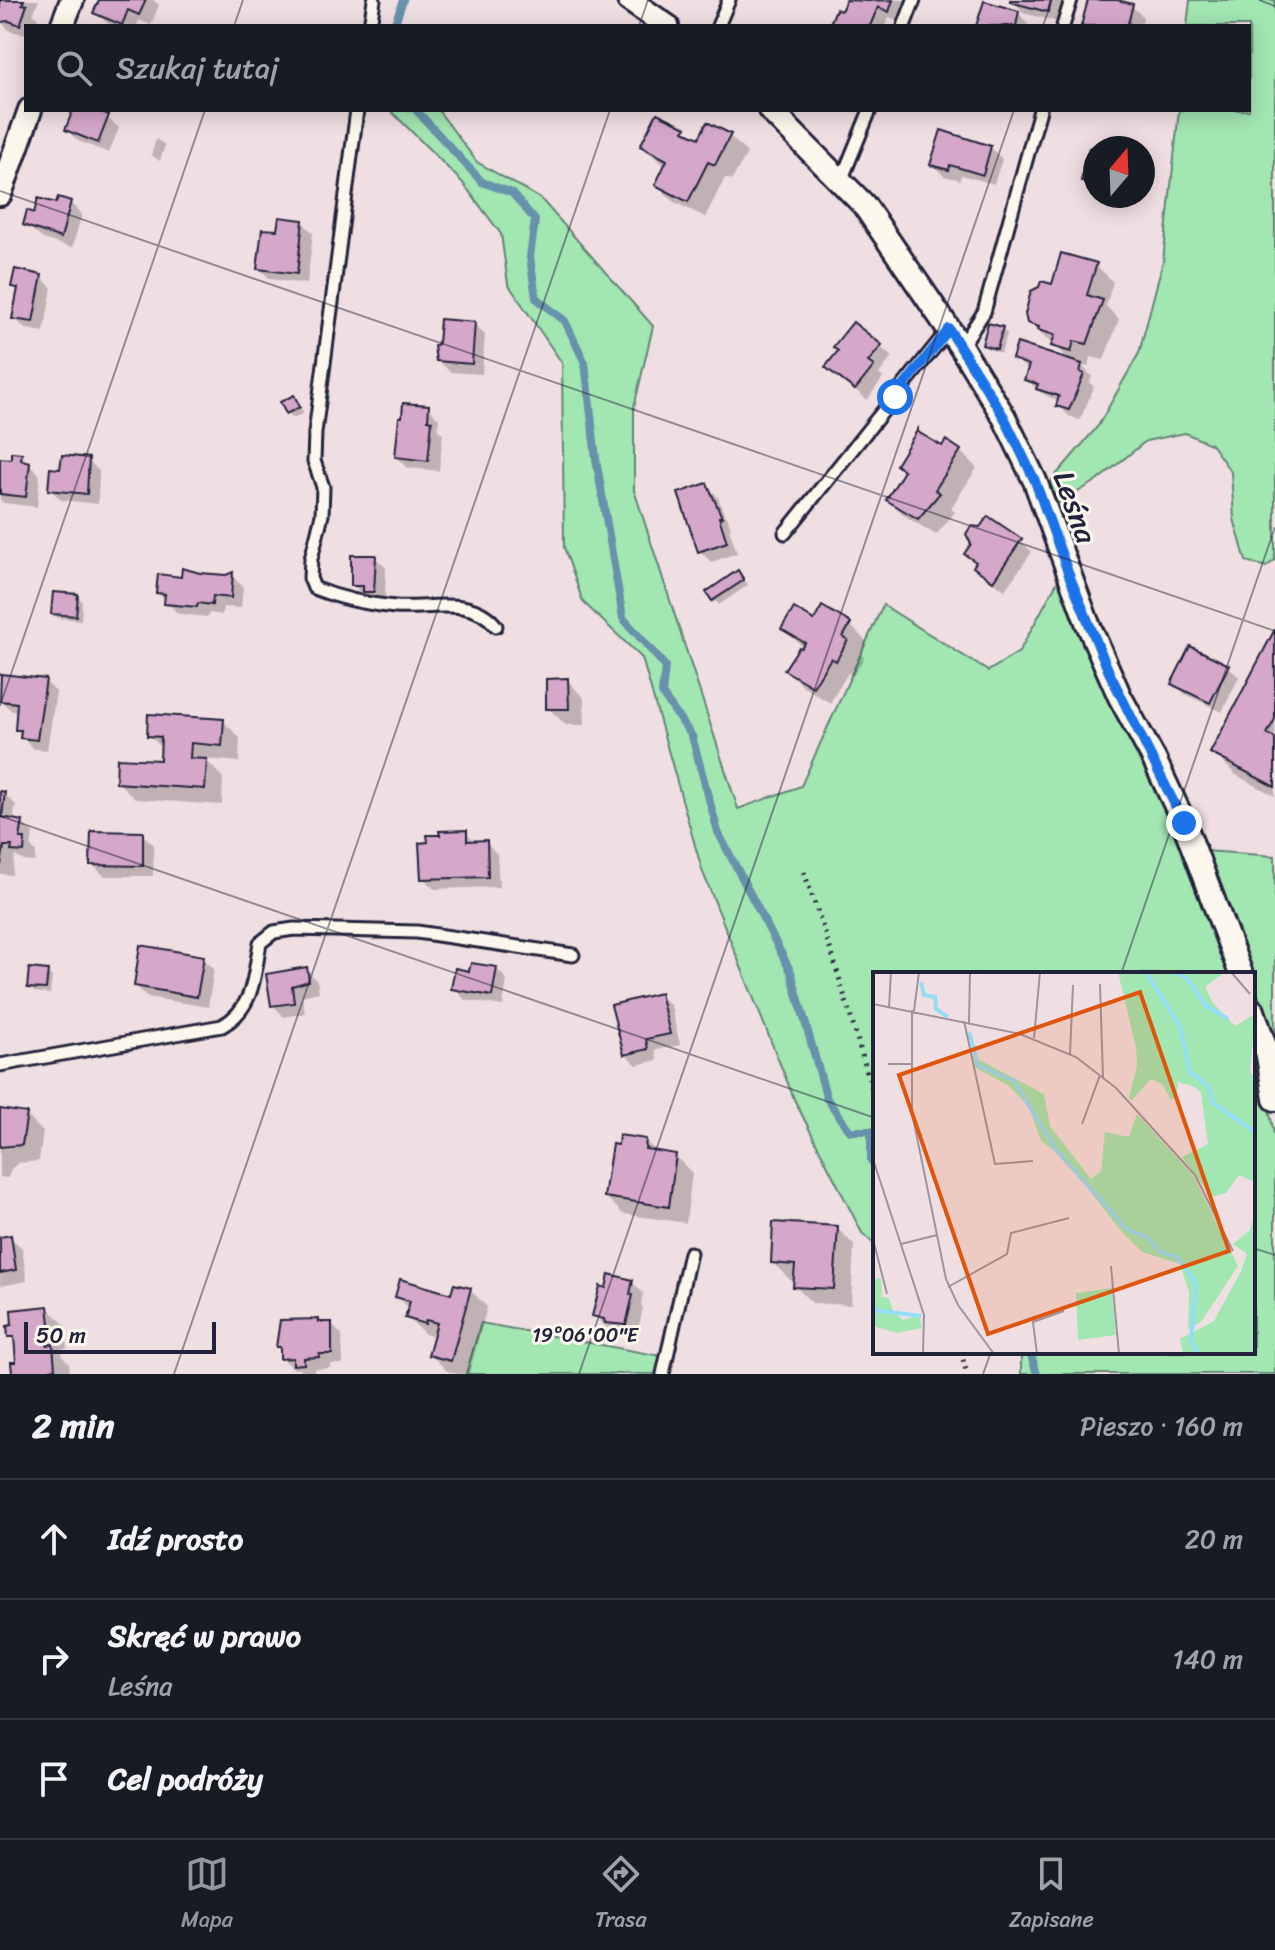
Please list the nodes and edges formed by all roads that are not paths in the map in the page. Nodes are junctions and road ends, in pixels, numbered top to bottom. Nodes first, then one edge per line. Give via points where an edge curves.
1 (72, 0) edge
2 (374, 0) edge
3 (629, 0) edge
4 (729, 0) edge
5 (914, 0) edge
6 (1071, 0) edge
7 (63, 24) edge
8 (370, 24) edge
9 (664, 24) edge
10 (719, 24) edge
11 (905, 24) edge
12 (1064, 24) edge
13 (29, 112) edge
14 (357, 112) edge
15 (772, 112) edge
16 (869, 112) edge
17 (1039, 112) edge
18 (841, 181) junction
19 (0, 194) edge
20 (955, 338) junction
21 (785, 533) dead end
22 (496, 626) dead end
23 (573, 955) dead end
24 (1240, 972) edge
25 (1255, 1017) edge
26 (0, 1065) edge
27 (1275, 1099) edge
28 (690, 1253) dead end
29 (663, 1374) edge

1 - 7 street
2 - 8 lane
3 - 9 street
4 - 10 lane
5 - 11 lane
6 - 12 lane
13 - 19 street
14 - 22 lane via 315,433 314,461 323,487 310,578 314,588 346,601 472,609 487,614
15 - 18 street, Leśna
16 - 18 lane
17 - 20 lane via 984,312
18 - 20 street, Leśna via 864,205
20 - 21 lane
20 - 24 street, Leśna via 1004,417 1035,481 1087,622 1184,823
23 - 26 lane via 417,932 274,932 260,943 246,1006 222,1026
25 - 27 street
28 - 29 lane

